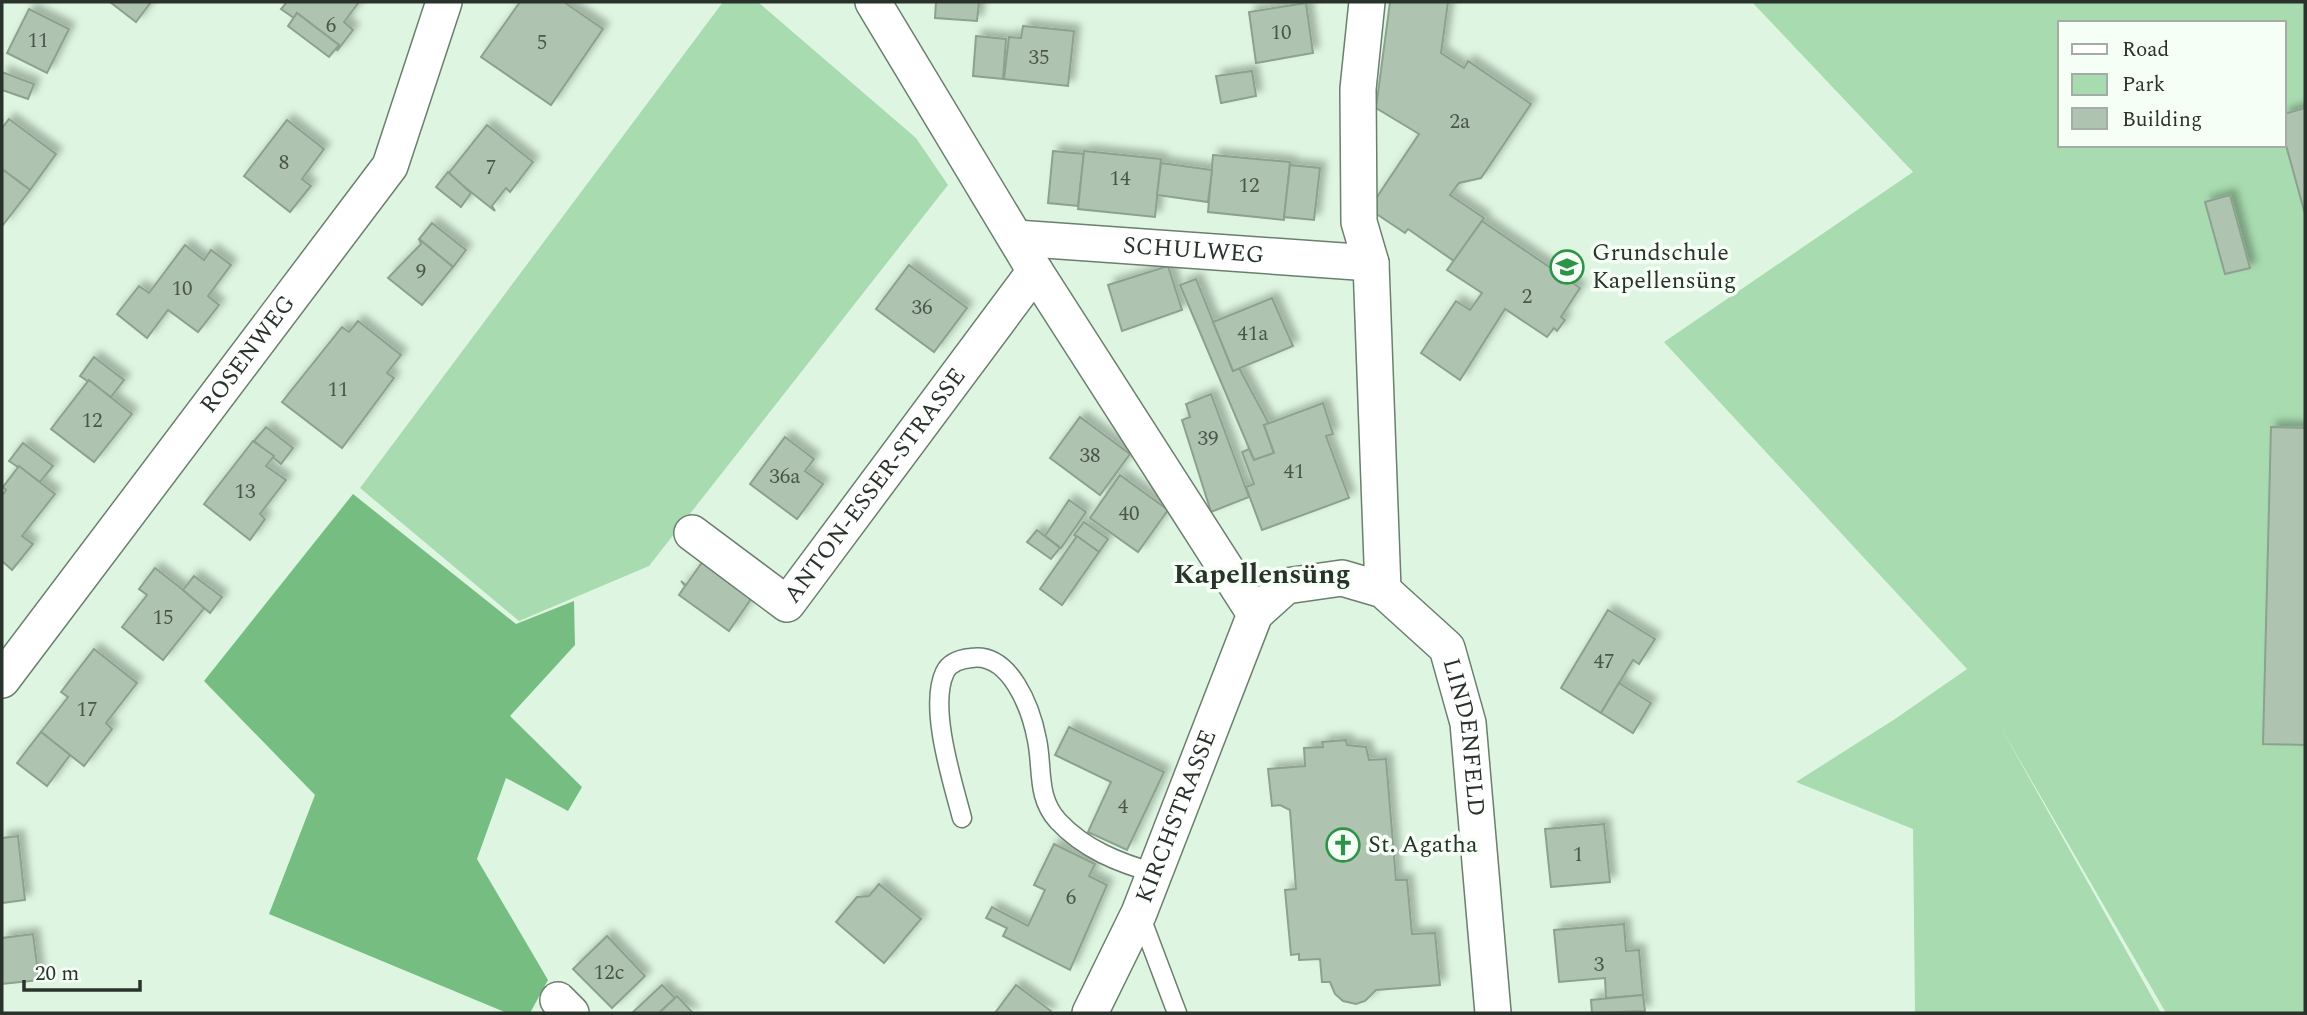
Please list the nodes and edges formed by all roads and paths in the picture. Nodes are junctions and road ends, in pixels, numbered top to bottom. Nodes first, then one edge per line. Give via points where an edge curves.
1 (444, 2) edge
2 (873, 2) edge
3 (1367, 2) edge
4 (1016, 238) junction
5 (1371, 263) junction
6 (1035, 271) junction
7 (692, 533) dead end
8 (1383, 590) junction
9 (1255, 614) junction
10 (2, 680) edge
11 (962, 818) dead end
12 (1155, 873) junction
13 (1139, 912) junction
14 (1090, 1013) edge
15 (1177, 1013) edge
16 (1493, 1013) edge

1 - 10 street, ROSENWEG via 390,166
2 - 4 street
3 - 5 street via 1358,89 1359,222
4 - 5 street, SCHULWEG
4 - 6 street
5 - 8 street
6 - 7 street, ANTON-ESSER-STRASSE via 787,604
6 - 9 street
8 - 9 street, LINDENFELD via 1342,578 1286,586
8 - 16 street, LINDENFELD via 1447,648 1468,723
9 - 12 street, KIRCHSTRASSE
11 - 12 lane via 939,702 945,672 957,660 985,656 998,662 1022,698 1038,741 1041,786 1057,820 1118,863
12 - 13 street, KIRCHSTRASSE
13 - 14 street, KIRCHSTRASSE
13 - 15 lane

